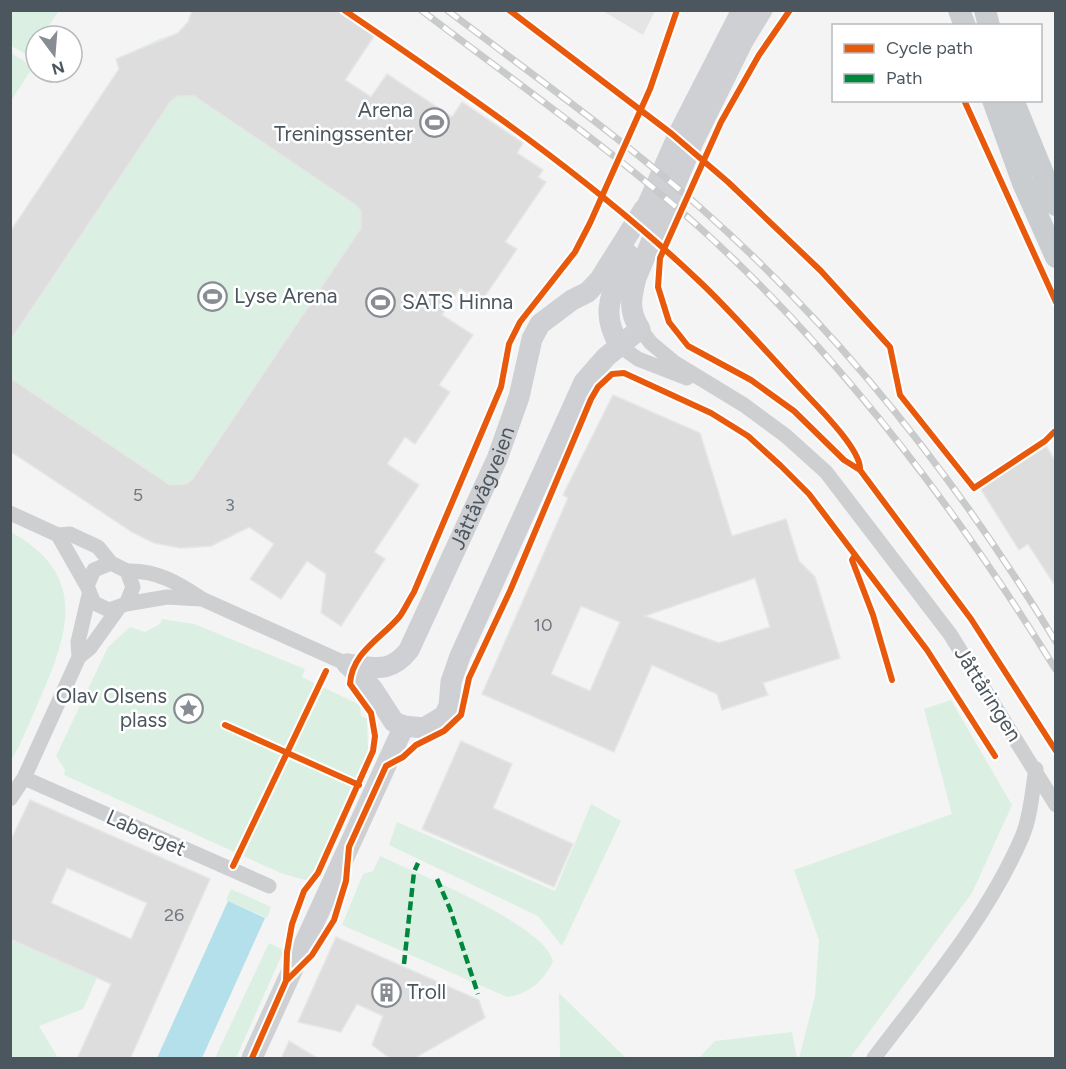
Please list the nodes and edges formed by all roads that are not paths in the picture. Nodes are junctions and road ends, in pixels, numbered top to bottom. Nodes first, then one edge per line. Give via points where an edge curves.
1 (742, 10) edge
2 (762, 10) edge
3 (994, 102) edge
4 (1014, 102) edge
5 (1054, 197) edge
6 (644, 209) junction
7 (1056, 257) edge
8 (639, 329) junction
9 (620, 346) junction
10 (704, 383) junction
11 (10, 513) edge
12 (58, 535) junction
13 (111, 563) junction
14 (127, 571) junction
15 (88, 591) junction
16 (202, 599) junction
17 (122, 606) junction
18 (79, 657) junction
19 (347, 664) junction
20 (404, 726) junction
21 (1036, 769) junction
22 (24, 778) junction
23 (10, 800) edge
24 (1056, 805) edge
25 (268, 886) dead end
26 (252, 1059) edge
27 (874, 1059) edge

1 - 6 street, Jåttåvågveien
2 - 8 street via 694,140 636,278 630,301
3 - 7 main road via 1023,183
4 - 5 main road
6 - 9 street, Jåttåvågveien via 608,310 609,324
6 - 19 street, Jåttåvågveien via 600,279 588,292 540,324 532,339 519,397 497,459 409,650 402,659 378,670
8 - 9 street
8 - 10 street, Jåttåringen via 651,343
9 - 10 street, Jåttåringen via 657,368
9 - 20 street via 584,382 460,656 444,716 424,728
10 - 21 street, Jåttåringen via 744,405 826,472 950,634
11 - 12 street
12 - 13 street via 70,534 98,547
12 - 15 street
13 - 14 street
13 - 15 street via 94,570
14 - 16 street via 149,570
14 - 17 street via 134,587
15 - 17 street via 94,603 103,608
15 - 18 street via 78,642
16 - 17 street via 167,597
16 - 19 street
17 - 18 street
18 - 22 street
19 - 20 street via 372,688 394,722
20 - 26 street
21 - 24 street, Jåttåringen
21 - 27 street via 1023,836 991,895 957,948
22 - 23 street
22 - 25 street, Laberget

